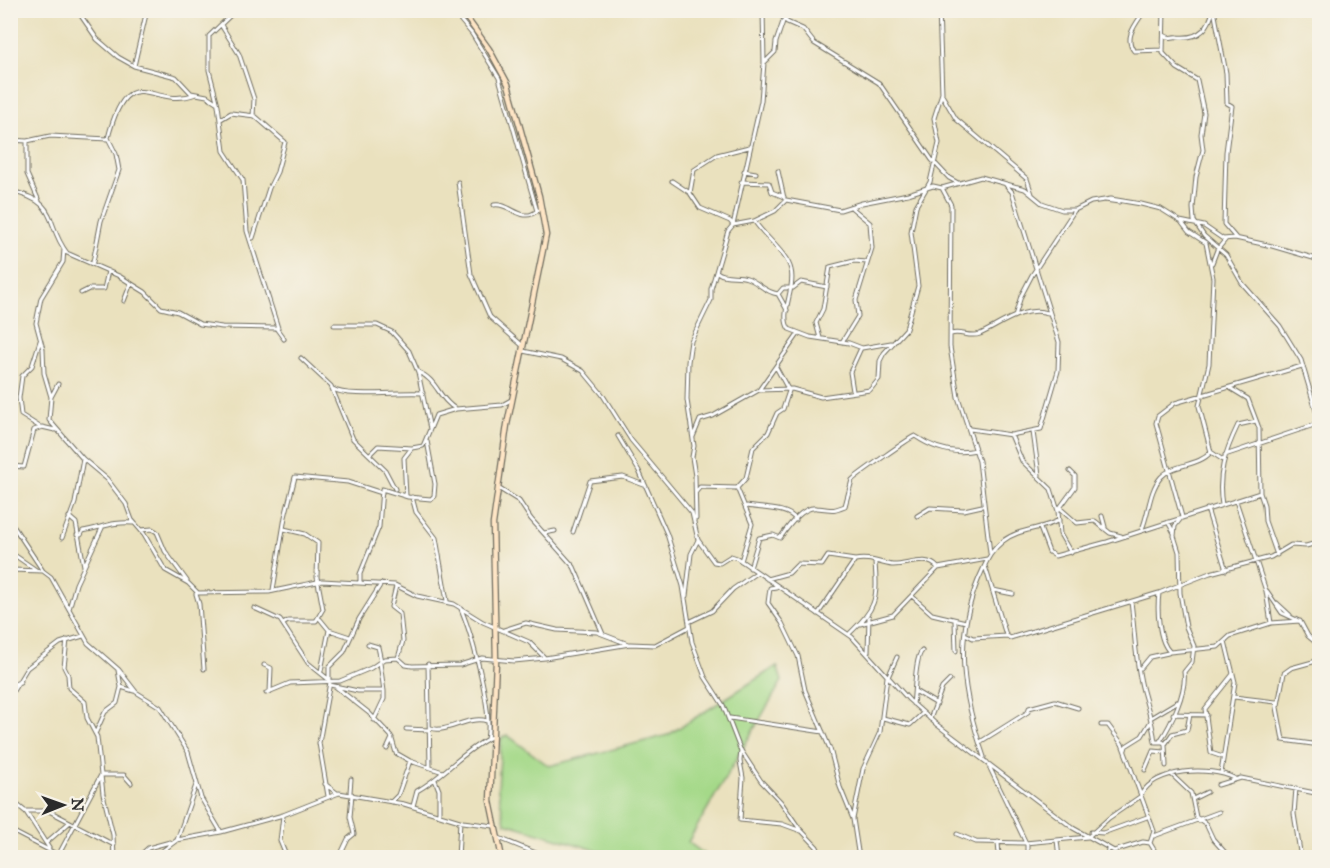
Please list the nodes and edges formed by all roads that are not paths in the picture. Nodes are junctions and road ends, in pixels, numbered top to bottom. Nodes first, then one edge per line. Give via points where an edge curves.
1 (77, 10) edge
2 (147, 10) edge
3 (236, 10) edge
4 (452, 10) edge
5 (461, 10) edge
6 (764, 10) edge
7 (776, 10) edge
8 (787, 10) edge
9 (939, 10) edge
10 (1145, 10) edge
11 (1164, 10) edge
12 (1214, 10) edge
13 (784, 20) junction
14 (221, 25) junction
15 (1164, 35) junction
16 (1163, 50) junction
17 (764, 63) junction
18 (134, 66) junction
19 (215, 92) junction
20 (942, 93) junction
21 (196, 94) junction
22 (207, 96) junction
23 (218, 104) junction
24 (253, 116) junction
25 (220, 120) junction
26 (108, 139) junction
27 (10, 140) edge
28 (27, 141) junction
29 (749, 147) junction
30 (935, 164) junction
31 (744, 171) junction
32 (778, 171) dead end
33 (756, 173) dead end
34 (672, 181) dead end
35 (458, 182) dead end
36 (741, 182) junction
37 (958, 183) junction
38 (1010, 187) junction
39 (942, 188) junction
40 (927, 189) junction
41 (10, 190) edge
42 (690, 193) junction
43 (1032, 194) junction
44 (784, 199) junction
45 (39, 203) junction
46 (494, 205) dead end
47 (852, 208) dead end
48 (540, 209) junction
49 (1075, 210) junction
50 (754, 221) junction
51 (1180, 221) junction
52 (733, 225) junction
53 (1197, 225) junction
54 (1226, 239) junction
55 (1237, 239) junction
56 (252, 242) junction
57 (64, 249) junction
58 (1219, 249) junction
59 (1320, 260) edge
60 (93, 262) junction
61 (867, 262) junction
62 (1211, 265) junction
63 (1035, 269) junction
64 (108, 270) junction
65 (717, 272) junction
66 (131, 283) junction
67 (827, 287) junction
68 (793, 288) junction
69 (81, 293) dead end
70 (778, 294) junction
71 (124, 301) dead end
72 (788, 312) junction
73 (1049, 314) junction
74 (1015, 316) junction
75 (334, 325) dead end
76 (278, 328) junction
77 (800, 333) junction
78 (951, 334) junction
79 (820, 338) junction
80 (40, 339) junction
81 (284, 339) dead end
82 (842, 342) junction
83 (891, 343) junction
84 (861, 348) junction
85 (524, 349) junction
86 (301, 358) dead end
87 (1302, 366) junction
88 (776, 367) junction
89 (418, 372) junction
90 (58, 384) dead end
91 (788, 388) junction
92 (1230, 388) junction
93 (333, 389) junction
94 (759, 390) junction
95 (854, 391) junction
96 (423, 393) junction
97 (513, 398) junction
98 (1200, 398) junction
99 (51, 399) junction
100 (456, 409) junction
101 (1257, 421) junction
102 (1320, 424) edge
103 (40, 427) junction
104 (969, 429) junction
105 (430, 430) junction
106 (56, 431) junction
107 (1032, 432) junction
108 (1011, 435) junction
109 (618, 436) dead end
110 (693, 437) junction
111 (427, 441) junction
112 (1258, 446) junction
113 (412, 448) junction
114 (976, 450) junction
115 (1211, 452) junction
116 (370, 454) junction
117 (1225, 455) junction
118 (83, 459) junction
119 (1222, 460) junction
120 (10, 466) edge
121 (1070, 471) dead end
122 (1168, 472) junction
123 (1039, 477) junction
124 (645, 486) junction
125 (497, 487) junction
126 (737, 488) junction
127 (396, 491) junction
128 (382, 493) junction
129 (1260, 493) junction
130 (695, 495) junction
131 (406, 496) junction
132 (412, 497) junction
133 (1236, 501) junction
134 (746, 505) junction
135 (1222, 505) junction
136 (982, 506) junction
137 (1059, 509) junction
138 (1207, 509) junction
139 (917, 516) dead end
140 (1102, 516) dead end
141 (69, 517) junction
142 (1182, 518) junction
143 (796, 520) junction
144 (1059, 520) junction
145 (10, 521) edge
146 (1168, 522) junction
147 (134, 523) junction
148 (695, 524) junction
149 (102, 528) junction
150 (284, 528) junction
151 (1040, 528) junction
152 (1106, 529) junction
153 (141, 530) junction
154 (1142, 530) junction
155 (555, 531) dead end
156 (573, 532) dead end
157 (544, 533) junction
158 (1174, 533) junction
159 (77, 536) junction
160 (1122, 536) junction
161 (62, 538) dead end
162 (698, 540) junction
163 (1320, 542) edge
164 (10, 552) edge
165 (990, 553) junction
166 (1071, 553) junction
167 (1277, 555) junction
168 (988, 559) junction
169 (855, 560) junction
170 (741, 561) junction
171 (1255, 561) junction
172 (875, 562) junction
173 (986, 566) junction
174 (938, 567) junction
175 (85, 568) junction
176 (750, 569) junction
177 (11, 570) edge
178 (36, 570) junction
179 (1226, 570) junction
180 (43, 571) junction
181 (756, 573) junction
182 (767, 580) junction
183 (318, 582) junction
184 (360, 582) junction
185 (188, 583) junction
186 (381, 584) junction
187 (1180, 584) junction
188 (396, 585) junction
189 (779, 587) junction
190 (193, 589) junction
191 (273, 590) junction
192 (993, 590) junction
193 (1265, 590) junction
194 (10, 591) edge
195 (1159, 593) junction
196 (1013, 594) dead end
197 (686, 597) junction
198 (913, 597) junction
199 (447, 601) junction
200 (1131, 602) junction
201 (461, 607) junction
202 (254, 608) dead end
203 (69, 609) junction
204 (818, 614) junction
205 (869, 615) junction
206 (319, 618) junction
207 (955, 621) junction
208 (1297, 621) junction
209 (689, 622) junction
210 (966, 622) junction
211 (868, 623) junction
212 (1269, 623) junction
213 (283, 624) junction
214 (860, 624) junction
215 (495, 627) junction
216 (690, 627) junction
217 (329, 630) junction
218 (502, 631) junction
219 (603, 634) junction
220 (849, 634) junction
221 (965, 634) junction
222 (83, 636) junction
223 (1007, 636) junction
224 (351, 638) junction
225 (67, 640) junction
226 (1225, 641) junction
227 (368, 644) dead end
228 (630, 645) junction
229 (1320, 646) edge
230 (1194, 650) junction
231 (922, 651) dead end
232 (956, 651) dead end
233 (1170, 652) junction
234 (868, 653) junction
235 (897, 657) dead end
236 (398, 658) junction
237 (544, 658) junction
238 (476, 660) junction
239 (1320, 660) edge
240 (496, 661) junction
241 (381, 662) junction
242 (428, 664) junction
243 (264, 665) dead end
244 (118, 669) junction
245 (204, 669) dead end
246 (321, 671) junction
247 (1141, 671) junction
248 (1233, 673) junction
249 (887, 677) junction
250 (950, 680) dead end
251 (20, 682) junction
252 (329, 682) junction
253 (10, 685) edge
254 (121, 687) junction
255 (336, 687) junction
256 (384, 691) junction
257 (915, 691) junction
258 (136, 692) junction
259 (10, 696) edge
260 (1234, 697) junction
261 (1178, 701) junction
262 (913, 704) junction
263 (937, 704) junction
264 (1278, 707) junction
265 (1078, 708) dead end
266 (923, 713) junction
267 (1173, 714) junction
268 (1190, 714) junction
269 (1207, 716) junction
270 (729, 717) junction
271 (883, 718) junction
272 (1152, 718) junction
273 (930, 719) junction
274 (374, 720) junction
275 (488, 721) junction
276 (1101, 725) dead end
277 (430, 728) junction
278 (406, 729) dead end
279 (823, 732) junction
280 (96, 734) junction
281 (392, 738) junction
282 (489, 738) junction
283 (980, 742) junction
284 (1163, 743) junction
285 (1320, 745) edge
286 (387, 749) dead end
287 (741, 750) junction
288 (1125, 751) junction
289 (1165, 752) junction
290 (1223, 757) junction
291 (986, 760) junction
292 (410, 761) junction
293 (430, 766) junction
294 (1166, 766) dead end
295 (1145, 770) dead end
296 (443, 772) junction
297 (1221, 773) junction
298 (1171, 774) junction
299 (101, 775) junction
300 (1234, 778) junction
301 (351, 779) dead end
302 (435, 780) junction
303 (131, 783) dead end
304 (196, 783) junction
305 (324, 783) junction
306 (1218, 785) dead end
307 (1296, 788) junction
308 (1207, 792) dead end
309 (338, 793) junction
310 (1318, 793) edge
311 (351, 794) junction
312 (328, 796) junction
313 (1141, 796) junction
314 (1193, 799) junction
315 (11, 800) edge
316 (391, 802) junction
317 (10, 806) edge
318 (413, 806) junction
319 (24, 811) junction
320 (1219, 812) dead end
321 (439, 814) junction
322 (283, 815) junction
323 (1149, 818) junction
324 (853, 819) junction
325 (1198, 819) junction
326 (71, 821) junction
327 (460, 821) junction
328 (75, 825) junction
329 (494, 826) junction
330 (10, 830) edge
331 (220, 832) junction
332 (803, 832) junction
333 (1091, 832) junction
334 (957, 834) dead end
335 (1154, 836) junction
336 (1088, 837) junction
337 (497, 838) junction
338 (177, 840) junction
339 (1057, 840) junction
340 (47, 842) junction
341 (171, 842) junction
342 (998, 842) junction
343 (1025, 843) junction
344 (1150, 843) junction
345 (114, 845) junction
346 (51, 849) junction
347 (1108, 849) junction
348 (999, 855) dead end
349 (57, 856) edge
350 (64, 858) edge
351 (114, 858) edge
352 (137, 858) edge
353 (153, 858) edge
354 (287, 858) edge
355 (339, 858) edge
356 (458, 858) edge
357 (502, 858) edge
358 (548, 858) edge
359 (822, 858) edge
360 (859, 858) edge
361 (1027, 858) edge
362 (1059, 858) edge
363 (1107, 858) edge
364 (1159, 858) edge
365 (1230, 858) edge
366 (1301, 858) edge

1 - 18 street via 100,42
2 - 18 street
3 - 14 street
4 - 48 street via 501,81
5 - 48 main road via 508,84
6 - 17 street
7 - 13 street
8 - 13 street
9 - 20 street
10 - 16 street via 1130,35 1130,46 1142,52
11 - 15 street
12 - 15 street via 1207,27 1189,39 1170,39
12 - 55 street via 1226,73 1227,103 1232,106 1224,224
13 - 17 street via 775,53
13 - 30 street via 800,27 814,44 879,83
14 - 19 street via 210,33 207,47
14 - 24 street via 239,54 254,99
15 - 16 street
16 - 53 street via 1169,61 1197,80 1203,102 1203,150 1193,208
17 - 29 street via 761,101
18 - 21 street via 176,77
19 - 22 street
19 - 23 street
20 - 30 street via 934,117 939,143
20 - 43 street via 954,118 1026,179
21 - 22 street
21 - 26 street via 183,97 132,92 115,114
22 - 23 street
23 - 25 street
24 - 25 street via 231,113
24 - 56 street via 283,138 285,145
25 - 56 street via 225,153 244,184 247,230
26 - 28 street via 50,136
26 - 60 street via 113,144 119,170 101,221
27 - 28 street
28 - 45 street via 27,174
29 - 31 street
29 - 42 street via 717,155 694,170
30 - 37 street
30 - 40 street
31 - 33 street
31 - 36 street
32 - 44 street
34 - 42 street
35 - 85 street via 471,274 490,317
36 - 44 street via 769,183 772,192
36 - 52 street
37 - 38 street via 981,177
37 - 39 street
38 - 43 street
38 - 63 street
39 - 40 street
39 - 78 street via 951,205
40 - 44 street via 840,210
40 - 83 street via 916,206 911,232 918,286 906,329
41 - 45 street
42 - 52 street via 700,208
43 - 49 street via 1049,206
44 - 50 street via 775,211
45 - 57 street via 50,214
46 - 48 street via 503,204 519,214 532,215
47 - 61 street via 871,227 872,248
48 - 85 main road via 546,245
49 - 51 street via 1090,202 1111,199 1161,209
49 - 63 street
50 - 52 street
50 - 68 street via 788,262
51 - 53 street
51 - 62 street via 1206,243
52 - 65 street
53 - 54 street
53 - 58 street
54 - 55 street
54 - 58 street
55 - 59 street
56 - 76 street via 269,309
57 - 60 street
57 - 80 street via 63,262 41,298 36,323
58 - 62 street
58 - 87 street via 1242,283 1278,321
60 - 64 street
61 - 67 street via 831,266
61 - 82 street via 855,306 858,316
62 - 98 street via 1209,371
63 - 73 street
63 - 74 street
64 - 66 street
64 - 69 street via 104,289
65 - 70 street via 746,278 763,290
65 - 110 street via 711,300 690,350 686,392
66 - 71 street
66 - 76 street via 161,308 200,324
67 - 68 street via 808,282
67 - 79 street via 816,323
68 - 70 street via 783,288
68 - 72 street
70 - 72 street
72 - 77 street via 787,327
73 - 74 street via 1040,311
73 - 107 street via 1059,342 1058,370 1043,428
74 - 78 street via 978,334
75 - 89 street via 385,327 409,351
76 - 81 street
77 - 79 street
77 - 88 street
78 - 104 street via 956,385
79 - 82 street
80 - 99 street
80 - 103 street via 32,366 22,376 19,398 21,414
82 - 84 street
83 - 84 street
83 - 95 street via 881,358 879,379 872,390
84 - 95 street via 850,372
85 - 97 main road
85 - 148 street via 583,370 631,440 692,513
86 - 93 street
87 - 92 street
87 - 102 street
88 - 91 street
88 - 94 street
89 - 96 street
89 - 100 street via 430,378 447,404
90 - 99 street
91 - 94 street
91 - 95 street via 818,397
91 - 126 street via 783,408 753,448 746,478
92 - 98 street
92 - 101 street via 1248,399
93 - 96 street via 356,395
93 - 116 street via 352,437
94 - 110 street via 700,420
96 - 105 street
97 - 100 street via 499,405
97 - 125 main road
98 - 115 street via 1198,406
98 - 122 street via 1175,403 1158,416 1156,423
99 - 106 street via 49,420
100 - 105 street via 435,416
101 - 112 street
101 - 117 street via 1238,425
102 - 112 street
103 - 106 street
103 - 120 street via 31,434 23,468
104 - 108 street
104 - 114 street
105 - 111 street
106 - 118 street
107 - 108 street
107 - 123 street
108 - 123 street via 1020,459
109 - 124 street
110 - 130 street
111 - 113 street
111 - 132 street via 435,491 431,499
112 - 117 street
112 - 129 street
113 - 116 street via 378,446
113 - 131 street via 404,458
114 - 136 street
114 - 143 street via 957,453 911,437 856,476 845,506 831,512 810,509
115 - 119 street
115 - 122 street via 1204,459
116 - 127 street via 385,470
117 - 119 street
118 - 141 street
118 - 147 street via 126,504
119 - 135 street
121 - 137 street via 1075,476 1075,487
122 - 142 street
122 - 154 street via 1154,488
123 - 137 street via 1051,489
124 - 156 street via 629,477 590,481
124 - 197 street via 667,534
125 - 157 street via 519,501
125 - 215 main road via 493,524
126 - 130 street via 700,487
126 - 134 street
127 - 128 street via 383,488
127 - 131 street
128 - 150 street via 347,482 296,476
128 - 184 street via 379,527
129 - 133 street
129 - 167 street
130 - 148 street
131 - 132 street
132 - 199 street via 416,512 436,538
133 - 135 street
133 - 171 street
134 - 143 street via 784,512
134 - 170 street via 752,524
135 - 138 street
136 - 139 street via 964,510 930,508
136 - 165 street
137 - 144 street
137 - 152 street via 1077,523 1095,521
138 - 142 street
138 - 179 street
140 - 152 street
141 - 159 street via 76,523
141 - 161 street
142 - 146 street
142 - 158 street
143 - 176 street via 779,538 759,538
144 - 151 street
144 - 166 street via 1061,538
145 - 180 street
146 - 154 street
146 - 158 street
147 - 149 street via 118,521
147 - 153 street
148 - 162 street
149 - 159 street
149 - 175 street
150 - 183 street via 317,542
150 - 191 street
151 - 165 street via 1011,536
151 - 166 street via 1051,554
152 - 160 street
153 - 185 street via 165,570
153 - 185 street via 158,532 165,551
154 - 160 street
155 - 157 street
157 - 219 street via 577,572
158 - 187 street
159 - 175 street
160 - 166 street
162 - 170 street via 714,562 731,556
162 - 197 street via 691,554
163 - 167 street via 1291,545
164 - 178 street
165 - 168 street
167 - 171 street
168 - 173 street
168 - 174 street
169 - 172 street
169 - 182 street via 828,556 823,565 799,564 789,573
169 - 204 street
170 - 176 street
171 - 179 street
171 - 193 street
172 - 174 street via 902,565 918,561
172 - 205 street via 878,592
173 - 192 street
173 - 210 street
174 - 198 street
175 - 203 street
176 - 181 street
177 - 178 street
177 - 194 street
178 - 180 street
179 - 187 street
180 - 203 street via 51,577
181 - 182 street
181 - 209 street via 712,611
182 - 189 street
183 - 184 street
183 - 191 street
183 - 206 street via 323,606
184 - 186 street
185 - 190 street
186 - 188 street
186 - 224 street
187 - 195 street
187 - 230 street via 1186,627
188 - 199 street via 420,597
188 - 236 street via 391,607 400,615 403,639
189 - 204 street
189 - 279 street via 770,588 768,603 797,652 805,688
190 - 191 street via 208,595
190 - 245 street via 199,601
192 - 196 street
192 - 223 street
193 - 208 street via 1282,614
193 - 212 street
195 - 200 street
195 - 233 street via 1160,624
197 - 209 street
198 - 207 street via 930,613
198 - 211 street via 893,615
199 - 201 street
200 - 223 street
200 - 247 street via 1132,632
201 - 215 street
201 - 238 street
202 - 213 street via 268,612
203 - 222 street
204 - 220 street
205 - 211 street
205 - 214 street
206 - 213 street via 314,622
206 - 217 street
207 - 210 street
207 - 232 street
208 - 212 street
208 - 229 street
209 - 216 street
210 - 221 street
211 - 214 street
211 - 234 street
212 - 226 street
213 - 246 street via 308,663
214 - 220 street
215 - 218 street
215 - 240 main road
216 - 228 street via 655,645
216 - 270 street via 705,677
217 - 224 street
217 - 246 street
218 - 219 street via 525,623
218 - 237 street via 531,643
219 - 228 street
220 - 234 street
221 - 223 street via 973,638
221 - 283 street via 964,684
222 - 225 street
222 - 244 street
224 - 252 street via 329,667
225 - 251 street via 27,668
225 - 280 street via 64,667 69,688 85,702 87,718
226 - 230 street via 1220,646
226 - 248 street
227 - 241 street via 378,647
228 - 237 street
230 - 233 street
230 - 261 street
231 - 257 street via 916,660
233 - 247 street via 1150,657
234 - 249 street
235 - 249 street
236 - 241 street
236 - 242 street via 407,666
237 - 240 street
238 - 240 street
238 - 242 street via 460,665
238 - 275 street
239 - 264 street via 1291,668 1284,674
240 - 282 main road
241 - 252 street via 344,680
241 - 256 street
242 - 277 street
243 - 252 street via 271,668 268,693 290,683
244 - 254 street
244 - 258 street
246 - 252 street
247 - 272 street
248 - 260 street
248 - 269 street via 1208,704
249 - 262 street
249 - 271 street
250 - 263 street via 944,684
251 - 253 street
251 - 259 street
252 - 255 street
252 - 305 street via 319,743
254 - 258 street
254 - 280 street via 116,704 105,712
255 - 256 street
255 - 274 street
256 - 274 street
257 - 262 street
257 - 263 street
258 - 304 street via 160,706 188,752
260 - 264 street via 1273,701
260 - 290 street
261 - 267 street
261 - 272 street
262 - 266 street
263 - 273 street
264 - 285 street via 1283,740
265 - 283 street via 1059,702 1029,708
266 - 271 street via 910,725
266 - 273 street
267 - 268 street
267 - 284 street
268 - 269 street
268 - 284 street via 1187,730 1172,734
269 - 290 street via 1211,753
270 - 279 street
270 - 287 street
271 - 324 street via 863,770
272 - 284 street via 1155,742
272 - 288 street via 1143,736 1126,746
273 - 291 street
274 - 281 street
275 - 277 street via 462,721
275 - 282 street
276 - 288 street via 1108,725
277 - 278 street
277 - 293 street
279 - 324 street
280 - 299 street
281 - 286 street
281 - 292 street via 395,751
282 - 296 street via 458,757
282 - 329 main road
283 - 291 street
284 - 289 street
287 - 332 street via 760,781
287 - 332 street via 740,820 782,824
288 - 313 street
289 - 294 street
289 - 295 street via 1153,751
290 - 297 street
291 - 336 street
291 - 343 street
292 - 293 street
292 - 316 street via 398,795
293 - 296 street
296 - 302 street
297 - 298 street
297 - 300 street
298 - 313 street via 1146,787
298 - 314 street
299 - 303 street via 124,775
299 - 328 street
299 - 345 street
300 - 306 street
300 - 307 street
301 - 311 street
302 - 318 street via 417,791
302 - 321 street
304 - 331 street
304 - 338 street
305 - 309 street
305 - 312 street
307 - 310 street
307 - 366 street via 1294,814
308 - 314 street
309 - 311 street
309 - 312 street
311 - 316 street
311 - 355 street via 354,834
312 - 322 street
313 - 323 street
313 - 333 street
314 - 325 street via 1192,808
315 - 317 street
315 - 319 street
316 - 318 street
318 - 321 street
319 - 326 street via 48,811
319 - 340 street
320 - 325 street
321 - 327 street
322 - 331 street
322 - 354 street via 280,842
323 - 333 street via 1103,833
323 - 335 street
324 - 360 street
325 - 335 street
325 - 365 street via 1206,824
326 - 328 street
326 - 340 street
327 - 329 street
327 - 356 street
328 - 345 street
328 - 349 street
329 - 337 main road
330 - 346 street
331 - 338 street
332 - 359 street via 818,847
333 - 336 street
334 - 342 street via 976,842
335 - 344 street
336 - 339 street
336 - 347 street
337 - 357 main road
337 - 358 street
338 - 341 street
339 - 343 street
339 - 362 street
340 - 346 street
341 - 352 street via 148,848
341 - 353 street
342 - 343 street
342 - 348 street
343 - 361 street
344 - 347 street via 1123,850
344 - 364 street
345 - 351 street
346 - 349 street
347 - 363 street
349 - 350 street

